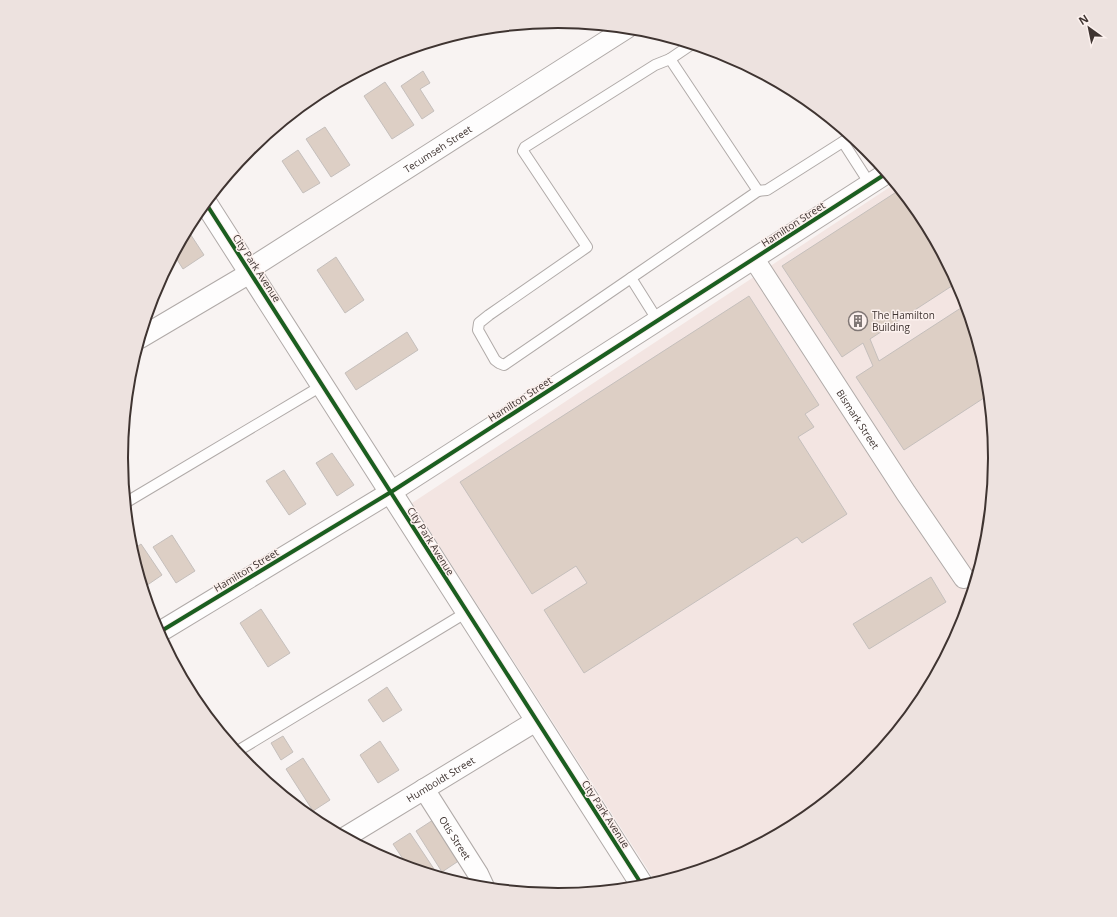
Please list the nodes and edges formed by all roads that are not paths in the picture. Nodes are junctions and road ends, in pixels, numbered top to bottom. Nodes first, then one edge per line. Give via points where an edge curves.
1 (620, 33) edge
2 (686, 48) edge
3 (670, 59) junction
4 (847, 139) edge
5 (843, 142) junction
6 (883, 176) edge
7 (870, 184) junction
8 (758, 191) junction
9 (209, 208) edge
10 (754, 259) junction
11 (249, 271) junction
12 (631, 278) junction
13 (658, 321) junction
14 (147, 334) edge
15 (323, 385) junction
16 (391, 492) junction
17 (130, 500) edge
18 (964, 578) dead end
19 (467, 612) junction
20 (164, 630) edge
21 (536, 721) junction
22 (241, 749) edge
23 (424, 789) junction
24 (349, 835) edge
25 (640, 881) edge
26 (482, 882) edge

1 - 11 street, Tecumseh Street
2 - 3 lane
3 - 8 lane
3 - 12 lane via 655,65 525,147 523,151 587,247 489,315 479,323 478,330 495,360 504,365
4 - 5 lane
5 - 7 lane
5 - 8 lane via 767,190
6 - 7 street, Hamilton Street
7 - 10 street, Hamilton Street
8 - 12 lane
9 - 11 street, City Park Avenue
10 - 13 street, Hamilton Street
10 - 18 street, Bismark Street
11 - 14 street, Tecumseh Street
11 - 15 street, City Park Avenue
12 - 13 lane
13 - 16 street, Hamilton Street
15 - 16 street, City Park Avenue
15 - 17 lane
16 - 19 street, City Park Avenue
16 - 20 street, Hamilton Street
19 - 21 street, City Park Avenue
19 - 22 lane
21 - 23 street, Humboldt Street
21 - 25 street, City Park Avenue
23 - 24 street, Humboldt Street
23 - 26 street, Otis Street

